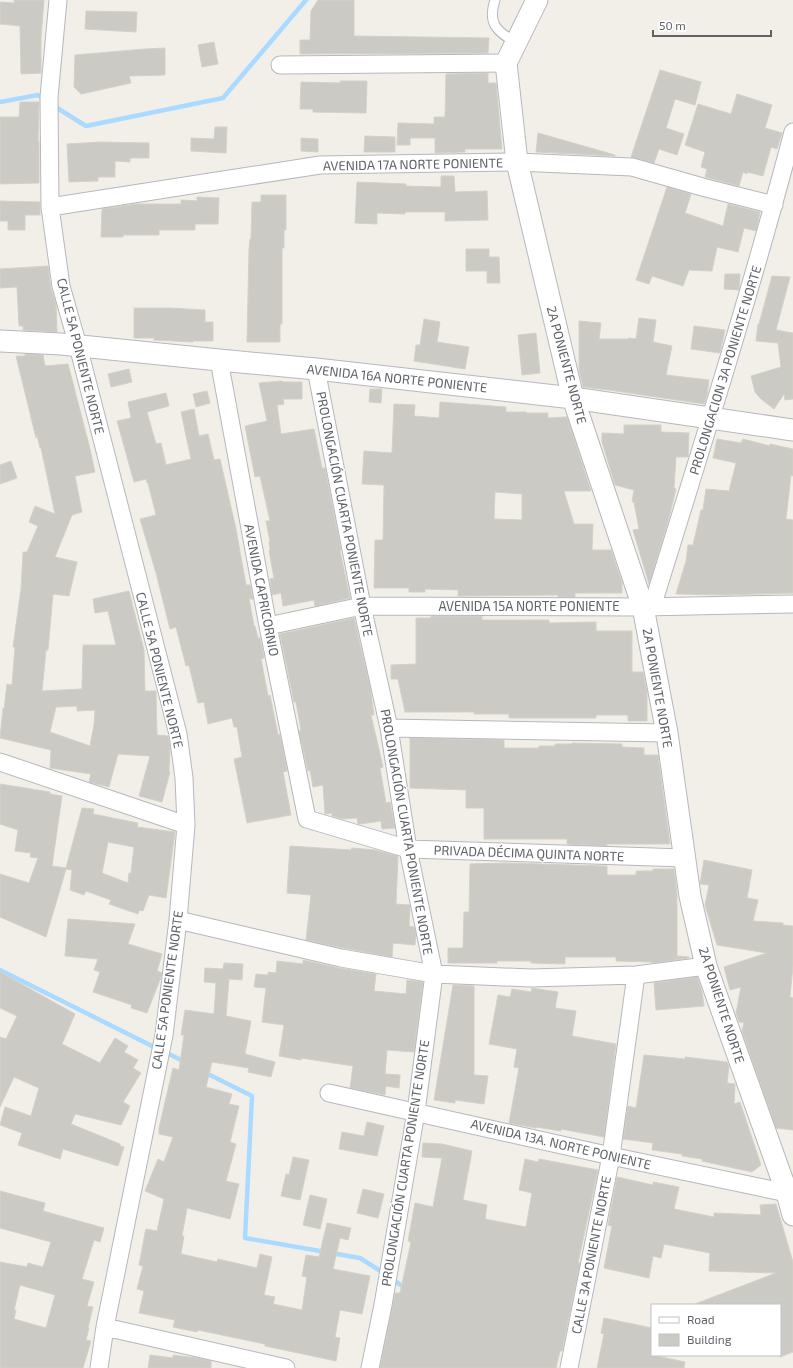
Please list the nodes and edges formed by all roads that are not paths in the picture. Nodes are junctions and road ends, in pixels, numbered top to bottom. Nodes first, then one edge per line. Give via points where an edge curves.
1 (58, 0) edge
2 (495, 0) edge
3 (537, 0) edge
4 (516, 43) junction
5 (506, 63) junction
6 (280, 65) dead end
7 (793, 132) edge
8 (517, 162) junction
9 (774, 205) junction
10 (50, 207) junction
11 (0, 341) edge
12 (78, 346) junction
13 (219, 360) junction
14 (316, 368) junction
15 (573, 398) junction
16 (711, 418) junction
17 (793, 430) edge
18 (793, 604) edge
19 (362, 606) junction
20 (648, 607) junction
21 (268, 626) junction
22 (389, 728) junction
23 (666, 734) junction
24 (0, 762) edge
25 (307, 819) joint
26 (186, 825) junction
27 (408, 849) junction
28 (684, 858) junction
29 (178, 920) junction
30 (706, 966) junction
31 (434, 974) junction
32 (636, 975) junction
33 (329, 1093) dead end
34 (416, 1112) junction
35 (611, 1156) junction
36 (790, 1194) edge
37 (793, 1215) edge
38 (105, 1327) junction
39 (99, 1368) edge
40 (286, 1368) edge
41 (370, 1368) edge
42 (569, 1368) edge

1 - 10 street, CALLE 5A PONIENTE NORTE via 49,96
2 - 4 lane via 491,11 494,24 504,36
3 - 4 street
4 - 5 street
5 - 6 street
5 - 8 street, 2A PONIENTE NORTE
7 - 9 street, PROLONGACION 3A PONIENTE NORTE
8 - 9 street, AVENIDA 17A NORTE PONIENTE via 632,167
8 - 10 street, AVENIDA 17A NORTE PONIENTE via 320,165
8 - 15 street, 2A PONIENTE NORTE
9 - 16 street, PROLONGACION 3A PONIENTE NORTE
10 - 12 street, CALLE 5A PONIENTE NORTE via 61,286
11 - 12 street, AVENIDA 16A NORTE PONIENTE
12 - 13 street, AVENIDA 16A NORTE PONIENTE
12 - 26 street, CALLE 5A PONIENTE NORTE via 178,734 184,778
13 - 14 street, AVENIDA 16A NORTE PONIENTE
13 - 21 street, AVENIDA CAPRICORNIO
14 - 15 street, AVENIDA 16A NORTE PONIENTE
14 - 19 street, PROLONGACIÓN CUARTA PONIENTE NORTE
15 - 16 street, AVENIDA 16A NORTE PONIENTE
15 - 20 street, 2A PONIENTE NORTE
16 - 17 street, AVENIDA 16A NORTE PONIENTE
16 - 20 street, PROLONGACION 3A PONIENTE NORTE
18 - 20 street, AVENIDA 15A NORTE PONIENTE
19 - 20 street, AVENIDA 15A NORTE PONIENTE
19 - 21 street, AVENIDA 15A NORTE PONIENTE
19 - 22 street, PROLONGACIÓN CUARTA PONIENTE NORTE
20 - 23 street, 2A PONIENTE NORTE
21 - 25 street, AVENIDA CAPRICORNIO
22 - 23 street
22 - 27 street, PROLONGACIÓN CUARTA PONIENTE NORTE
23 - 28 street, 2A PONIENTE NORTE
24 - 26 street
25 - 27 street, PRIVADA DÉCIMA QUINTA NORTE
26 - 29 street, CALLE 5A PONIENTE NORTE
27 - 28 street, PRIVADA DÉCIMA QUINTA NORTE
27 - 31 street, PROLONGACIÓN CUARTA PONIENTE NORTE
28 - 30 street, 2A PONIENTE NORTE
29 - 31 street via 341,958
29 - 38 street, CALLE 5A PONIENTE NORTE via 164,1035
30 - 32 street
30 - 36 street, 2A PONIENTE NORTE
31 - 32 street via 531,978
31 - 34 street, PROLONGACIÓN CUARTA PONIENTE NORTE
32 - 35 street, CALLE 3A PONIENTE NORTE
33 - 34 street, AVENIDA 13A. NORTE PONIENTE
34 - 35 street, AVENIDA 13A. NORTE PONIENTE
34 - 41 street, PROLONGACIÓN CUARTA PONIENTE NORTE
35 - 36 street, AVENIDA 13A. NORTE PONIENTE
35 - 42 street, CALLE 3A PONIENTE NORTE
36 - 37 street, 2A PONIENTE NORTE
38 - 39 street, CALLE 5A PONIENTE NORTE
38 - 40 street

